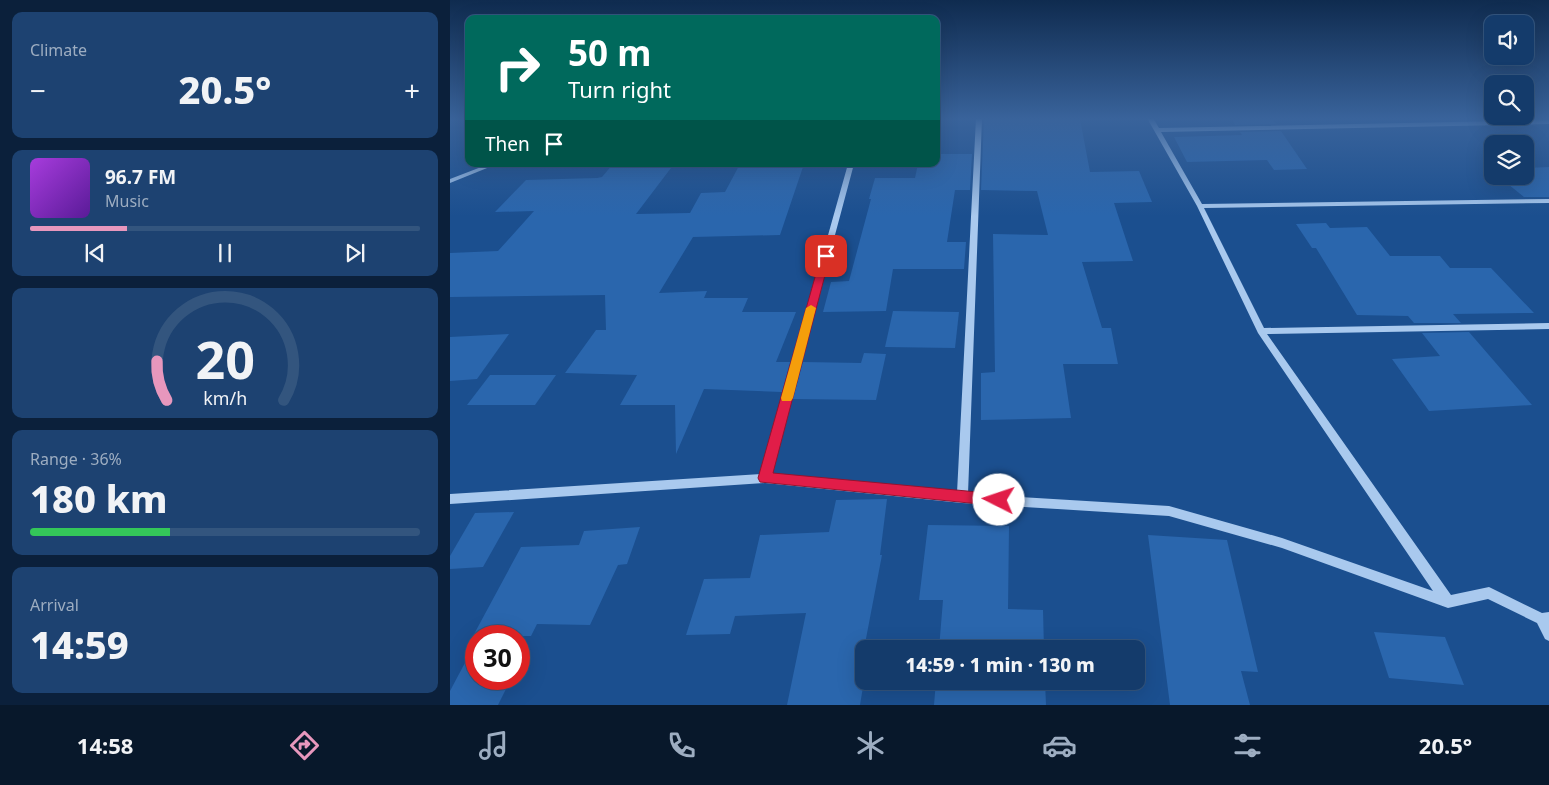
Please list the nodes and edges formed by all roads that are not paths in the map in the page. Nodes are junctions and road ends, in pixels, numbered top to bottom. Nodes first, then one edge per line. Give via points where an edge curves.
1 (978, 151) edge
2 (1168, 151) edge
3 (487, 167) edge
4 (850, 167) edge
5 (450, 182) edge
6 (1549, 200) edge
7 (1200, 206) junction
8 (1549, 326) edge
9 (1261, 330) junction
10 (765, 478) junction
11 (450, 498) edge
12 (962, 498) junction
13 (1448, 602) junction
14 (1545, 618) edge
15 (1549, 635) edge

1 - 12 street
2 - 7 street
3 - 5 street
4 - 10 street
6 - 7 street
7 - 9 street
8 - 9 street
9 - 13 street
10 - 11 street
10 - 12 street
12 - 13 street via 1169,511 1282,543
13 - 14 street via 1489,593
14 - 15 street

